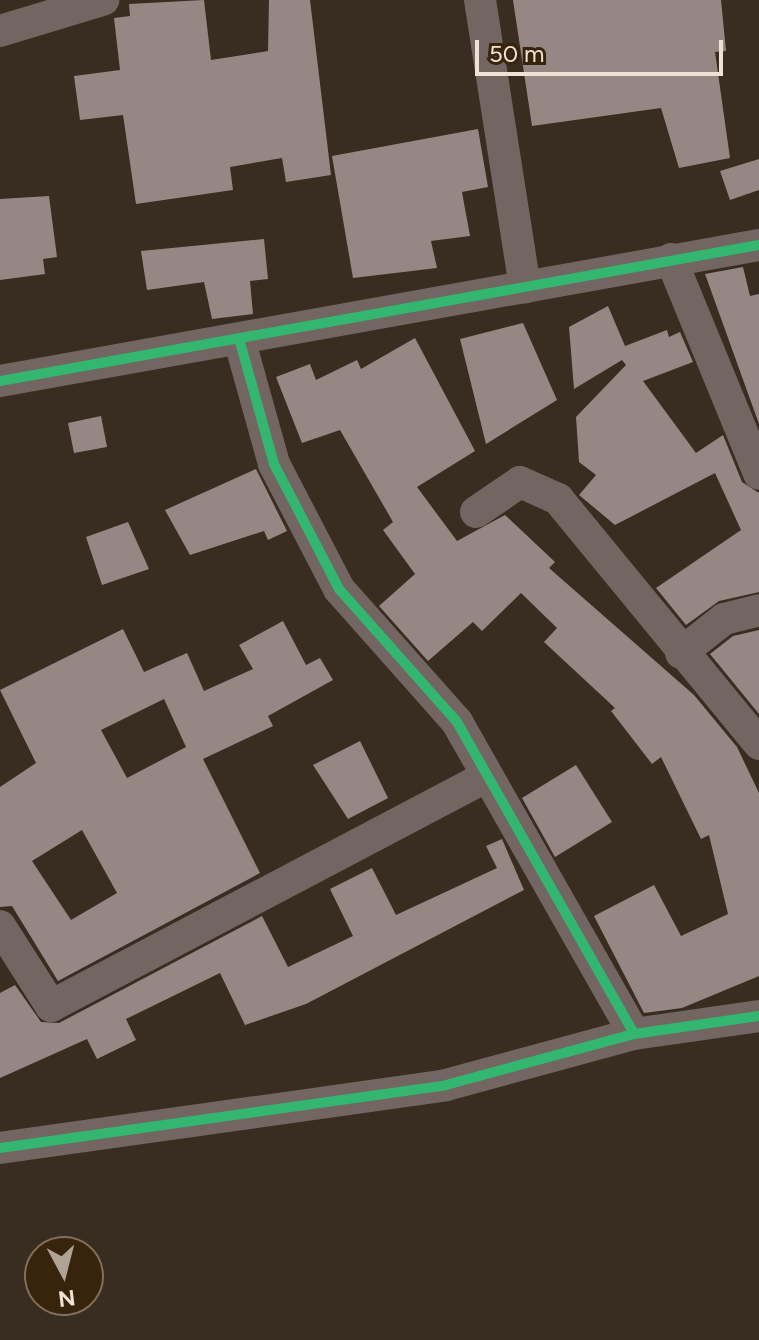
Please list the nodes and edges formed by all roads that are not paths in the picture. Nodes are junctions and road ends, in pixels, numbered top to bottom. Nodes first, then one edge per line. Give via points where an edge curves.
1 (103, 0) edge
2 (480, 0) edge
3 (0, 31) edge
4 (759, 245) edge
5 (671, 259) junction
6 (525, 287) junction
7 (240, 342) junction
8 (0, 381) edge
9 (759, 474) edge
10 (476, 512) dead end
11 (759, 610) edge
12 (681, 653) junction
13 (759, 744) edge
14 (486, 777) junction
15 (0, 926) edge
16 (759, 1016) edge
17 (634, 1034) junction
18 (0, 1148) edge

1 - 3 street
2 - 6 street
4 - 5 street
5 - 6 street
5 - 9 street
6 - 7 street
7 - 8 street
7 - 14 street via 274,464 339,589 457,722
10 - 12 street via 520,482 541,485 574,514
11 - 12 street via 724,619
12 - 13 street
14 - 15 street via 51,1006
14 - 17 street
16 - 17 street
17 - 18 street via 446,1085

